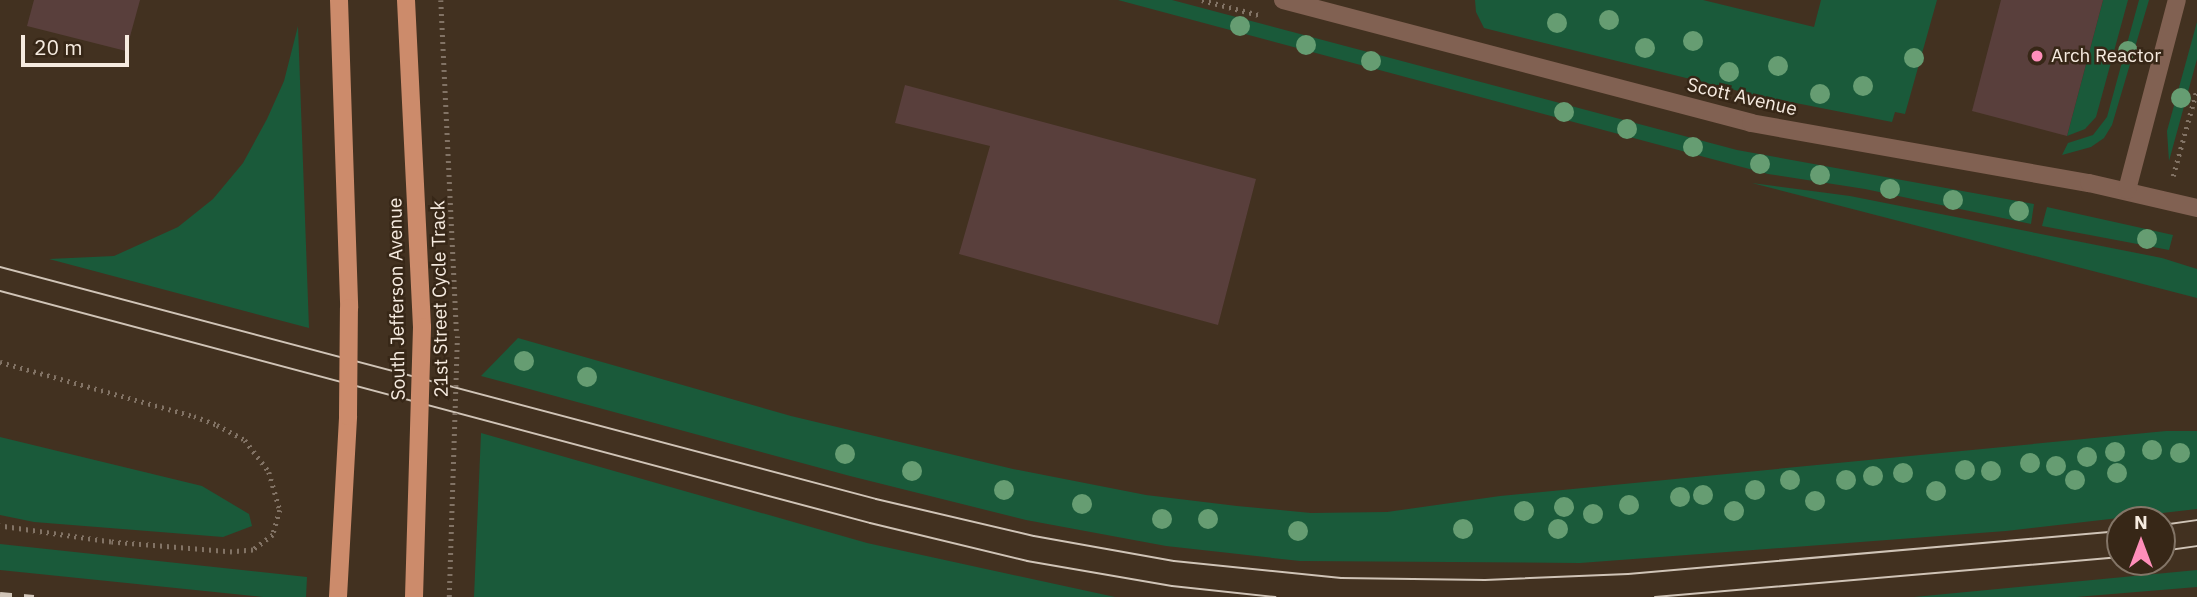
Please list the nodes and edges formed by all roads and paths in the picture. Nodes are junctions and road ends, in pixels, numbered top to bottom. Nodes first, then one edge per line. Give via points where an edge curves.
1 (339, 0) edge
2 (406, 0) edge
3 (441, 0) edge
4 (1283, 0) edge
5 (2177, 0) edge
6 (2197, 89) edge
7 (2174, 169) dead end
8 (2127, 190) junction
9 (2197, 208) edge
10 (0, 362) edge
11 (0, 526) edge
12 (338, 597) edge
13 (414, 597) edge
14 (449, 597) edge

1 - 12 main road, bridge via 349,308
2 - 13 main road, South Jefferson Avenue, bridge via 422,327
3 - 14 path, 21st Street Cycle Track, bridge via 457,336
4 - 8 street, Scott Avenue via 1751,123
5 - 8 street
6 - 7 path
8 - 9 street, Scott Avenue
10 - 11 path via 217,425 245,440 269,472 279,510 273,536 253,550 233,552 111,542

